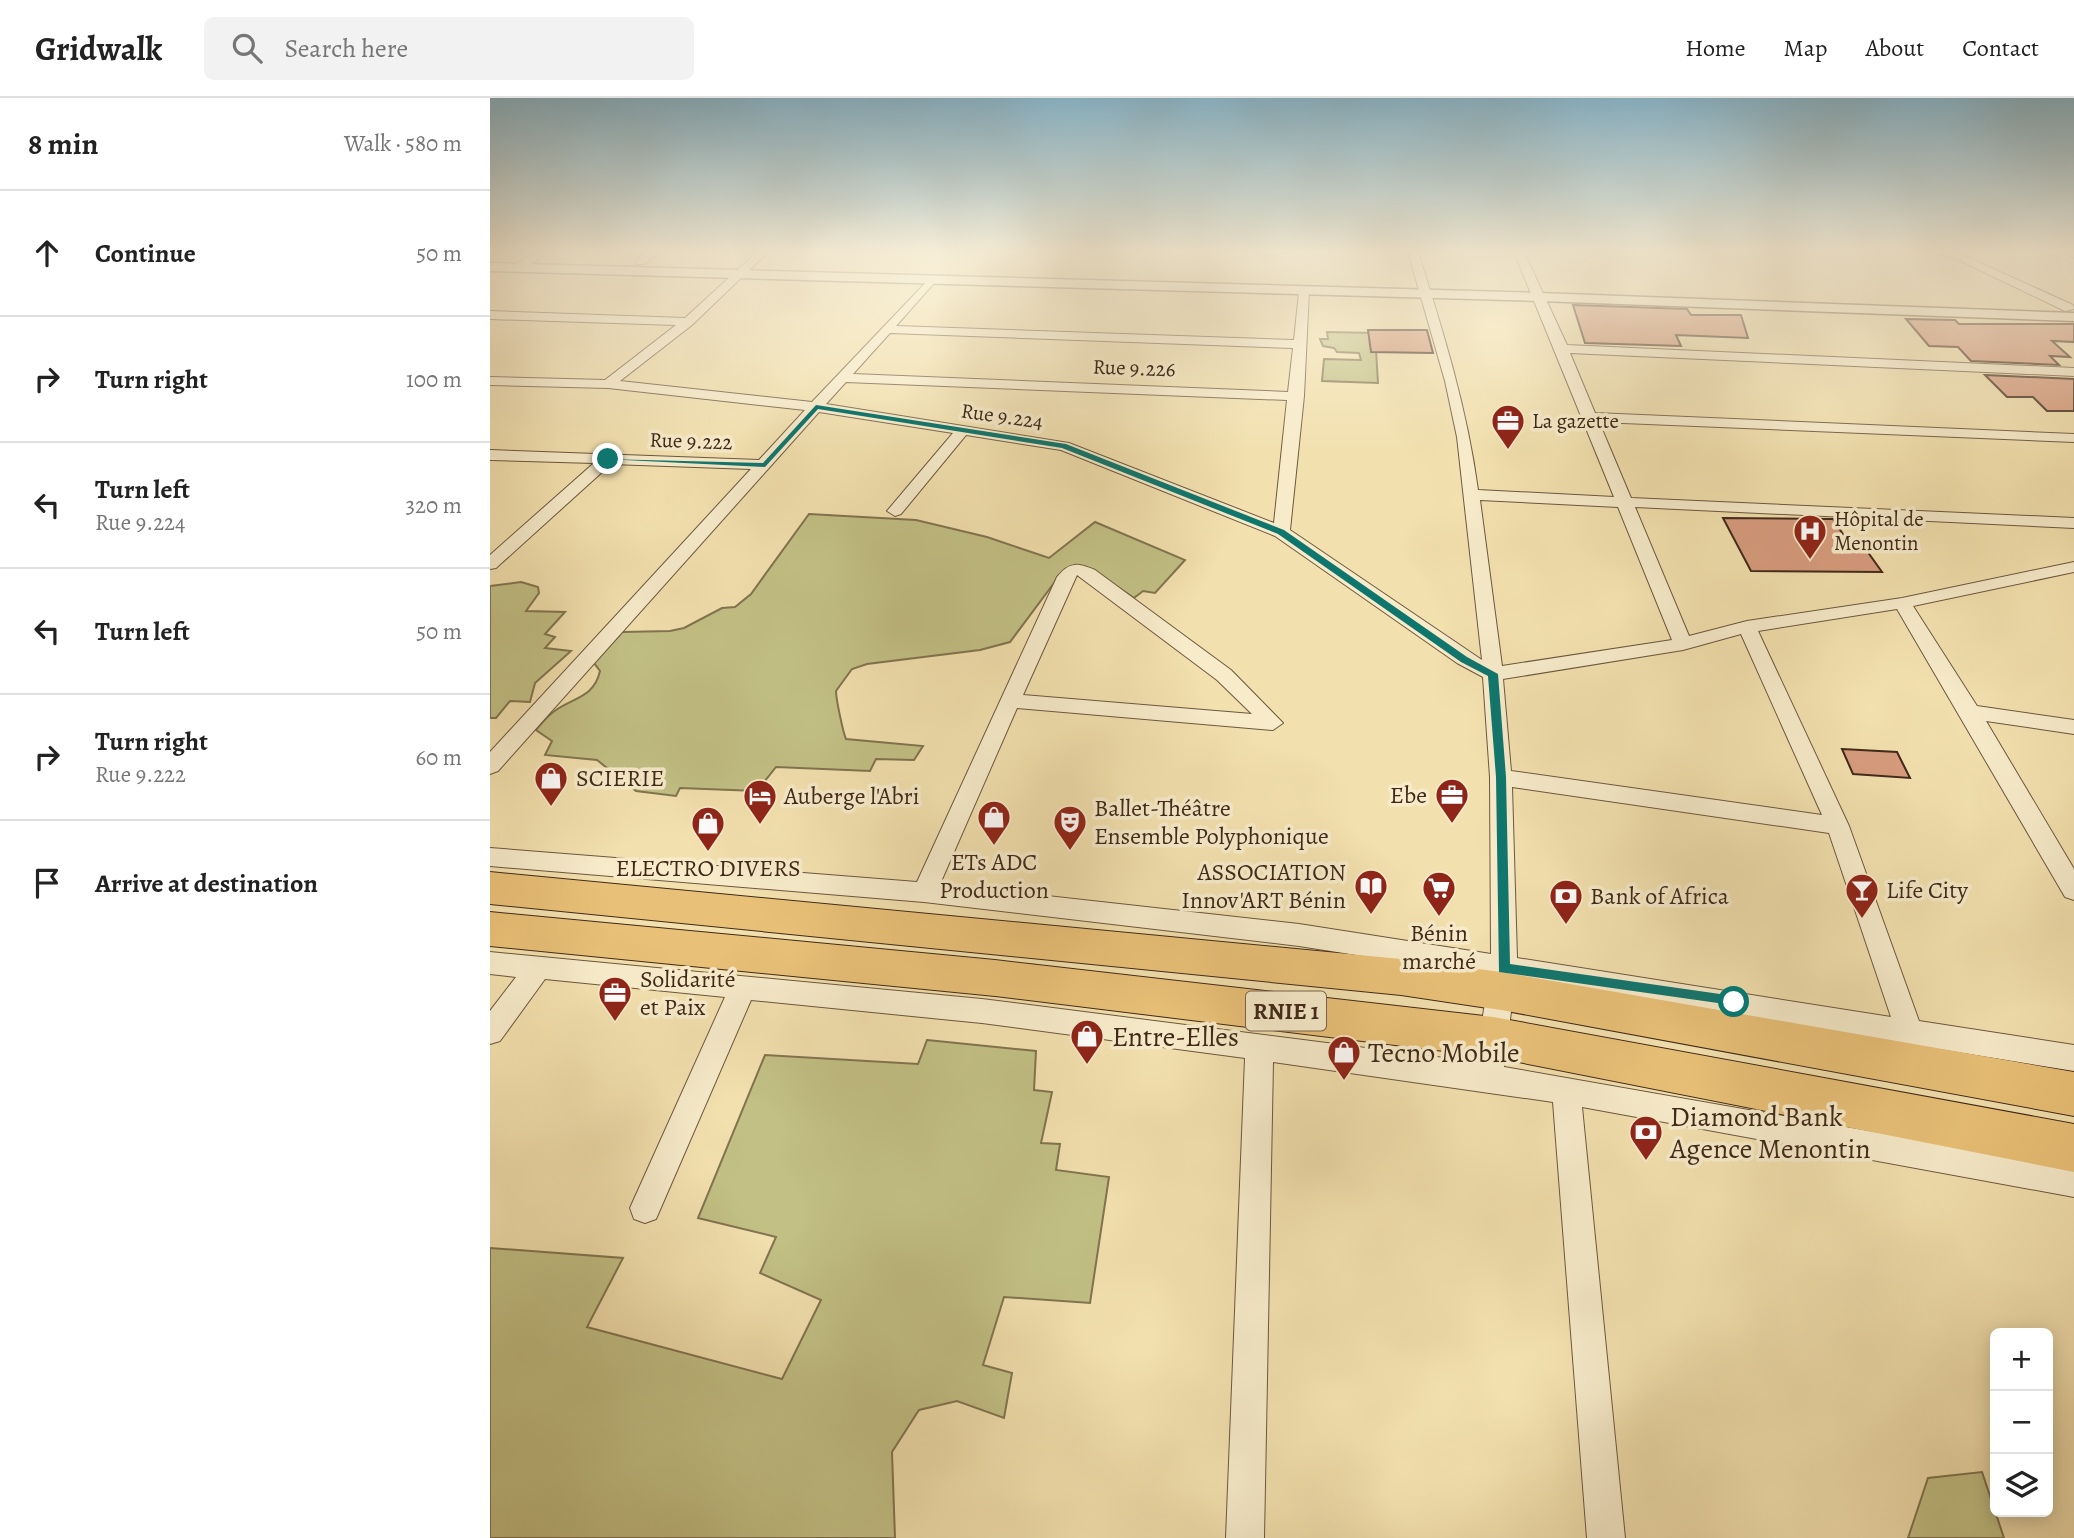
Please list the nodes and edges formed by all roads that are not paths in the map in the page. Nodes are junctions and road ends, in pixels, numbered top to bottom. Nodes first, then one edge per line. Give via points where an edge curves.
1 (609, 319) edge
2 (691, 319) edge
3 (896, 319) edge
4 (1300, 319) edge
5 (1434, 319) edge
6 (1549, 319) edge
7 (688, 322) junction
8 (887, 329) junction
9 (1297, 344) junction
10 (1561, 349) junction
11 (2074, 372) edge
12 (845, 378) junction
13 (490, 381) edge
14 (608, 384) junction
15 (1297, 396) junction
16 (816, 407) junction
17 (1590, 417) junction
18 (961, 432) junction
19 (2074, 438) edge
20 (490, 455) edge
21 (608, 459) junction
22 (765, 465) junction
23 (1473, 495) junction
24 (1625, 502) junction
25 (895, 511) dead end
26 (2074, 523) edge
27 (1281, 532) junction
28 (490, 564) edge
29 (2074, 567) edge
30 (1902, 603) junction
31 (1747, 627) junction
32 (1683, 643) junction
33 (1493, 674) junction
34 (1010, 701) junction
35 (1970, 712) junction
36 (2074, 727) edge
37 (490, 766) edge
38 (1501, 777) junction
39 (1838, 826) junction
40 (490, 857) edge
41 (2066, 865) edge
42 (490, 888) edge
43 (2074, 890) edge
44 (924, 892) junction
45 (490, 929) edge
46 (490, 963) edge
47 (538, 968) junction
48 (1502, 980) junction
49 (743, 988) junction
50 (490, 1032) edge
51 (1909, 1033) junction
52 (1259, 1049) junction
53 (1490, 1057) junction
54 (2074, 1058) edge
55 (1566, 1092) junction
56 (2074, 1094) edge
57 (2074, 1148) edge
58 (2074, 1182) edge
59 (645, 1208) dead end
60 (1245, 1538) edge
61 (1606, 1538) edge

1 - 7 street
2 - 7 street
3 - 8 street
4 - 9 street
5 - 23 street via 1452,381
6 - 10 street
7 - 14 street
8 - 9 street
8 - 12 street
9 - 15 street
10 - 11 street
10 - 17 street
12 - 15 street, Rue 9.226
12 - 16 street
13 - 14 street, Rue 9.224
14 - 16 street, Rue 9.224
15 - 27 street
16 - 18 street, Rue 9.224
16 - 22 street
17 - 19 street
17 - 24 street
18 - 25 street
18 - 27 street, Rue 9.224 via 1064,446
20 - 21 street, Rue 9.222
21 - 22 street, Rue 9.222
21 - 28 street
22 - 37 street
23 - 24 street
23 - 33 street
24 - 26 street
24 - 32 street
27 - 33 street, Rue 9.224 via 1464,659
29 - 30 street
30 - 31 street
30 - 35 street
31 - 32 street
31 - 39 street
32 - 33 street
33 - 38 street
34 - 34 street via 1038,703 1273,723 1224,675 1089,573 1075,568 1066,577
34 - 44 street
35 - 36 street
35 - 41 street
38 - 39 street
38 - 48 street
39 - 51 street
40 - 44 street
41 - 43 street
42 - 48 highway, RNIE 1 via 1401,977
44 - 48 street via 1299,935
45 - 53 highway, RNIE 1 via 995,978
46 - 47 street
47 - 49 street
47 - 50 street
48 - 51 street via 1734,1002
48 - 53 street
48 - 56 highway, RNIE 1
49 - 52 street via 982,1010
49 - 59 street
51 - 54 street
52 - 53 street
52 - 60 street
53 - 55 street
53 - 57 highway, RNIE 1
55 - 58 street
55 - 61 street

